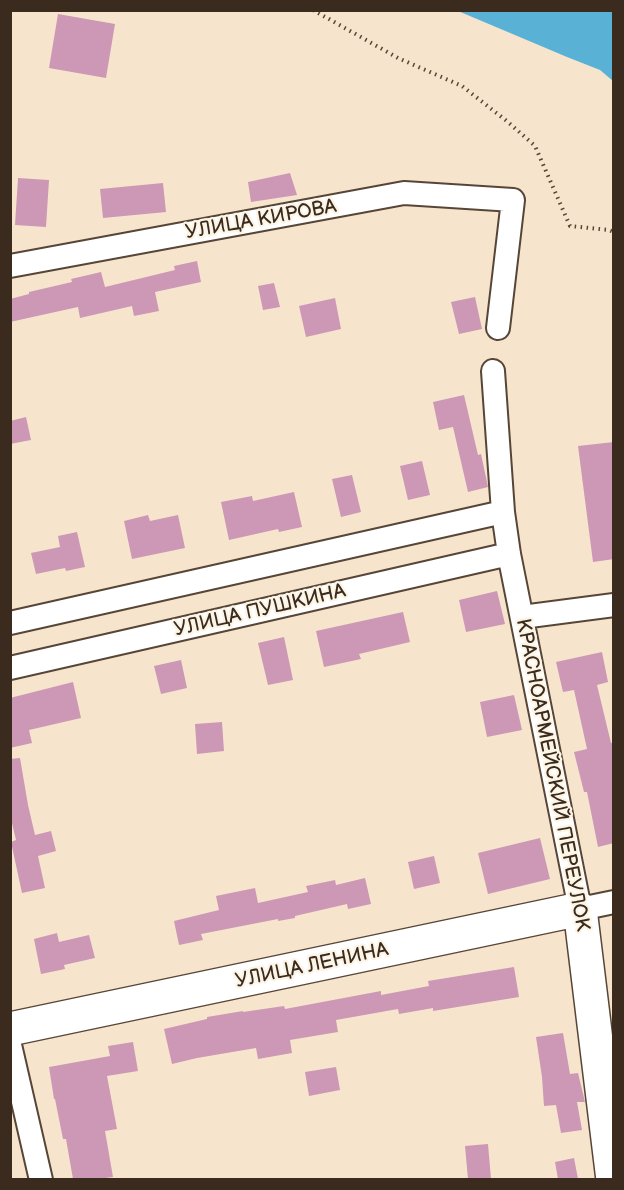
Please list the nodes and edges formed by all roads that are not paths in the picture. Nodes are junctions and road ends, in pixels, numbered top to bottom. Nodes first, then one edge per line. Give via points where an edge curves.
1 (10, 266) edge
2 (498, 328) dead end
3 (492, 371) dead end
4 (503, 512) junction
5 (509, 554) junction
6 (614, 605) edge
7 (522, 617) junction
8 (10, 623) edge
9 (10, 668) edge
10 (614, 902) edge
11 (580, 909) junction
12 (10, 1029) edge
13 (10, 1045) edge
14 (41, 1179) edge
15 (613, 1179) edge

1 - 2 street, УЛИЦА КИРОВА via 404,193 513,200
3 - 4 street, КРАСНОАРМЕЙСКИЙ ПЕРЕУЛОК
4 - 5 street, КРАСНОАРМЕЙСКИЙ ПЕРЕУЛОК
4 - 8 street
5 - 7 street, КРАСНОАРМЕЙСКИЙ ПЕРЕУЛОК
5 - 9 street, УЛИЦА ПУШКИНА
6 - 7 street
7 - 11 street, КРАСНОАРМЕЙСКИЙ ПЕРЕУЛОК
10 - 11 street, УЛИЦА ЛЕНИНА
11 - 12 street, УЛИЦА ЛЕНИНА
11 - 15 street, КРАСНОАРМЕЙСКИЙ ПЕРЕУЛОК
13 - 14 street

